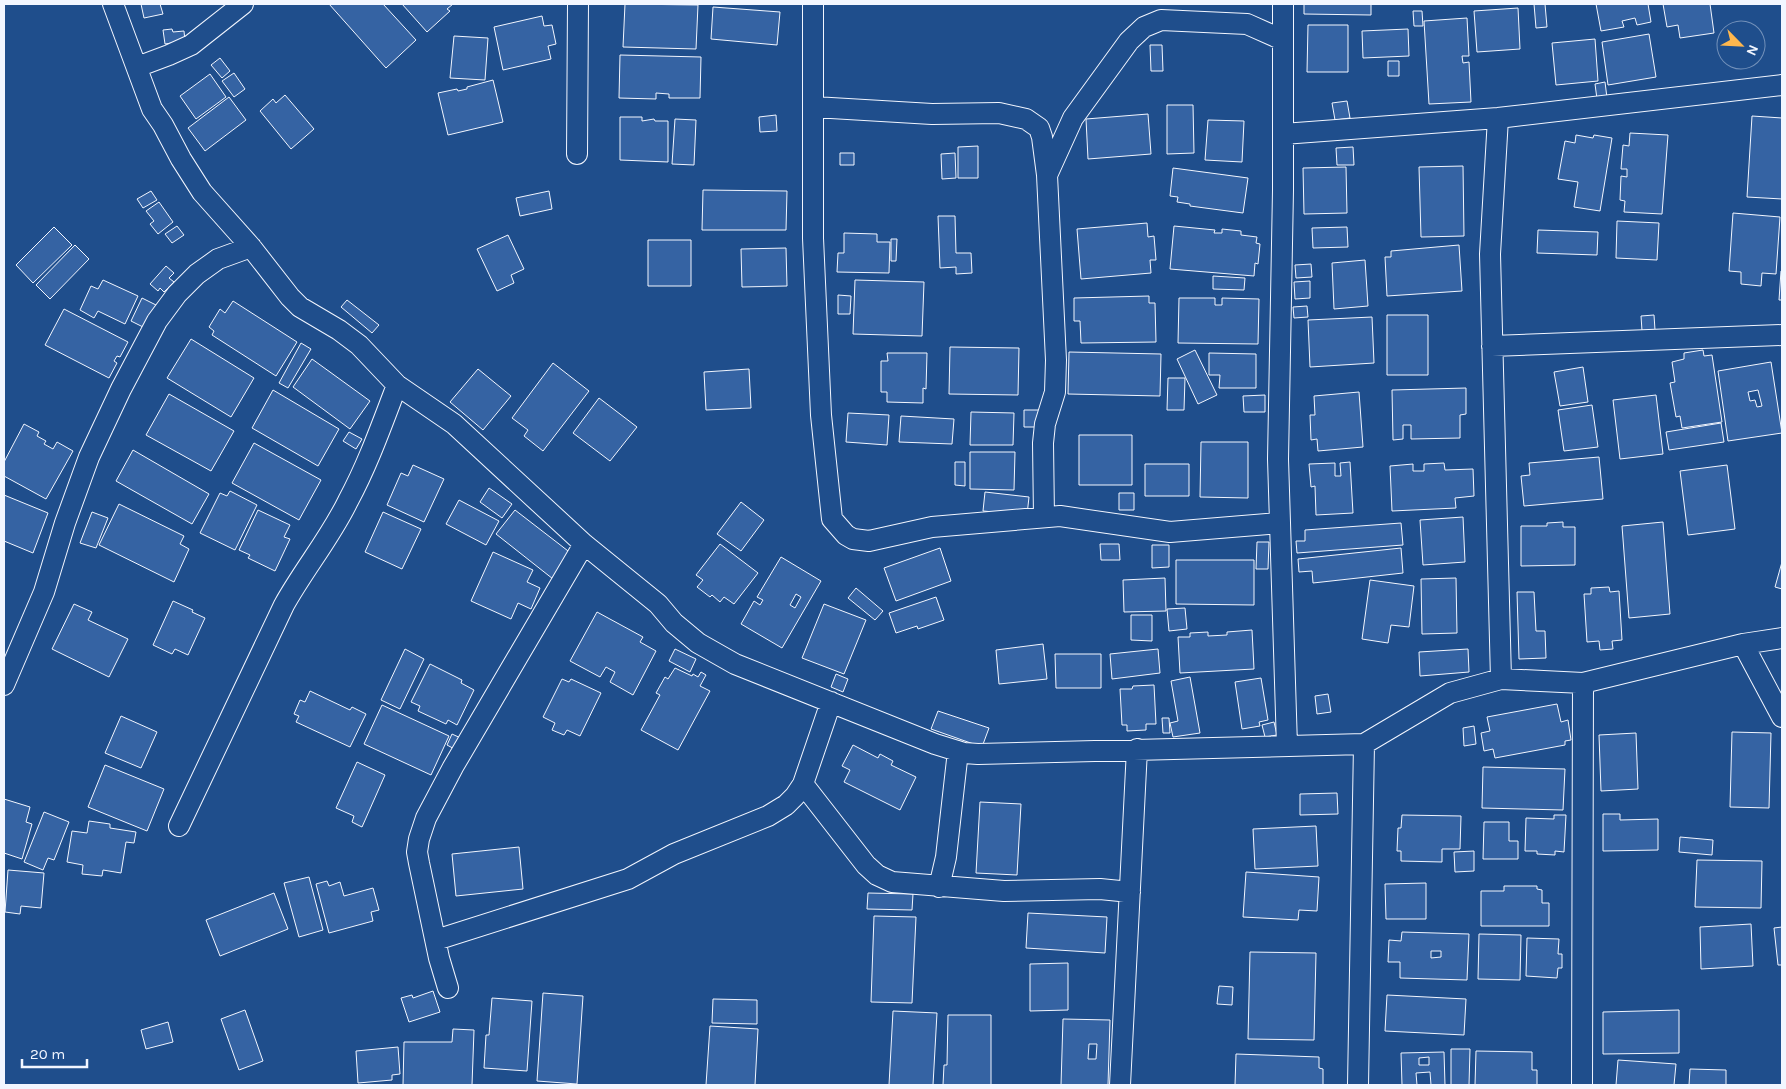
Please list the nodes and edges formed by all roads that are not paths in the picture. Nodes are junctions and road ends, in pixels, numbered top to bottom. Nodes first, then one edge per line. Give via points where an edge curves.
1 (112, 4) edge
2 (243, 4) edge
3 (578, 4) edge
4 (813, 4) edge
5 (1283, 5) edge
6 (1247, 24) junction
7 (1283, 40) junction
8 (137, 66) junction
9 (1782, 85) edge
10 (814, 107) junction
11 (1498, 118) junction
12 (1283, 134) junction
13 (577, 154) dead end
14 (1047, 175) junction
15 (251, 247) junction
16 (1782, 334) edge
17 (1492, 346) junction
18 (397, 385) junction
19 (1044, 517) junction
20 (1280, 524) junction
21 (584, 544) junction
22 (1782, 638) edge
23 (1743, 644) junction
24 (1501, 679) junction
25 (1583, 683) junction
26 (4, 685) edge
27 (831, 702) junction
28 (1782, 717) edge
29 (1364, 744) junction
30 (1286, 746) junction
31 (1137, 749) junction
32 (958, 751) junction
33 (803, 784) junction
34 (179, 826) dead end
35 (939, 887) junction
36 (1130, 892) junction
37 (436, 940) junction
38 (448, 988) dead end
39 (1120, 1085) edge
40 (1358, 1085) edge
41 (1582, 1085) edge

1 - 8 street
2 - 8 street via 191,45
3 - 13 street
4 - 10 street
5 - 6 street
5 - 7 street
6 - 7 street
6 - 14 street via 1161,20 1144,27 1129,41 1073,118
7 - 12 street
8 - 15 street via 152,109 202,192
9 - 11 street
10 - 14 street via 947,114 992,112 1021,117 1036,125 1041,132
10 - 19 street via 813,238 821,414 832,520 853,539 868,541 932,527
11 - 12 street
11 - 17 street via 1490,254
12 - 20 street
14 - 19 street via 1056,360 1055,392 1043,443
15 - 18 street via 300,308 339,330
15 - 26 street via 218,259 197,274 157,321 89,457 44,592
16 - 17 street
17 - 24 street
18 - 21 street via 454,424
18 - 34 street via 348,501 284,605
19 - 20 street via 1060,516 1170,532
20 - 30 street
21 - 27 street via 658,604 698,643 736,664
21 - 37 street via 426,818 417,852
22 - 23 street
23 - 25 street
23 - 28 street
24 - 25 street
24 - 29 street via 1450,693
25 - 41 street
27 - 32 street
27 - 33 street
29 - 30 street
29 - 40 street
30 - 31 street
31 - 32 street via 978,754
31 - 36 street
32 - 35 street via 948,848
33 - 35 street via 877,875 892,882
33 - 37 street via 791,801 773,813 674,854 628,879
35 - 36 street
36 - 39 street
37 - 38 street

